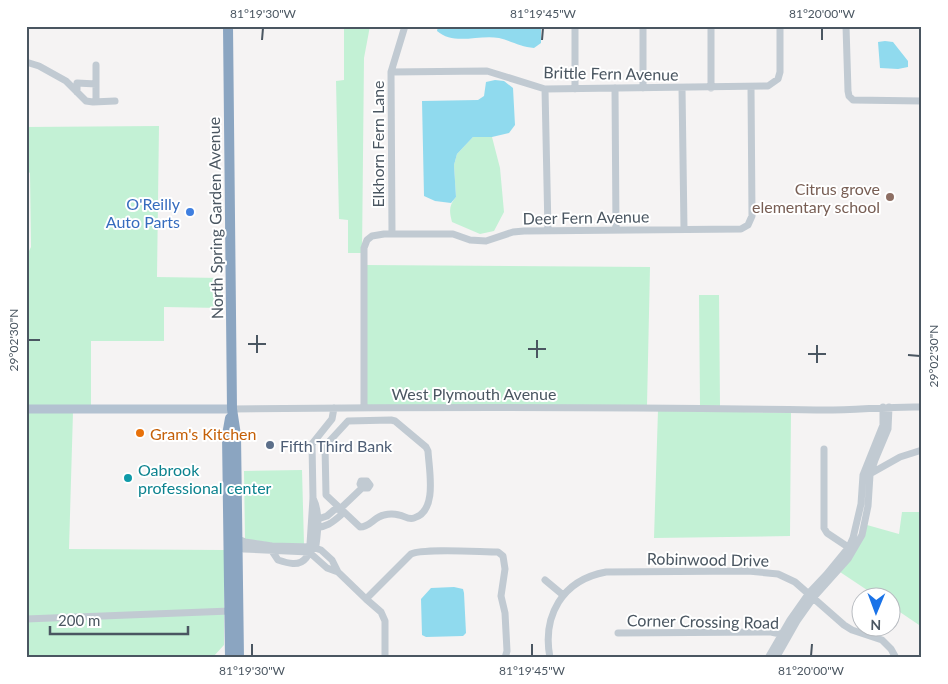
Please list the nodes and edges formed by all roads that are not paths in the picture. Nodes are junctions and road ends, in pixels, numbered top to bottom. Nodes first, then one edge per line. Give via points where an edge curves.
1 (228, 26) edge
2 (405, 26) edge
3 (575, 26) edge
4 (643, 26) edge
5 (711, 26) edge
6 (780, 26) edge
7 (846, 26) edge
8 (26, 62) edge
9 (96, 65) dead end
10 (390, 72) junction
11 (96, 84) junction
12 (751, 87) junction
13 (615, 88) junction
14 (644, 88) junction
15 (682, 88) junction
16 (712, 88) junction
17 (545, 89) junction
18 (575, 89) junction
19 (77, 92) junction
20 (115, 101) dead end
21 (922, 101) edge
22 (96, 102) junction
23 (684, 229) junction
24 (616, 230) junction
25 (548, 231) junction
26 (392, 234) junction
27 (886, 407) junction
28 (922, 407) edge
29 (334, 408) junction
30 (364, 408) junction
31 (26, 409) edge
32 (232, 409) junction
33 (824, 449) dead end
34 (922, 450) edge
35 (867, 475) junction
36 (362, 488) dead end
37 (341, 508) junction
38 (318, 519) junction
39 (328, 525) junction
40 (315, 528) junction
41 (235, 543) junction
42 (272, 548) junction
43 (851, 548) junction
44 (311, 550) junction
45 (325, 554) junction
46 (319, 561) junction
47 (338, 572) junction
48 (545, 580) dead end
49 (563, 595) junction
50 (811, 595) junction
51 (366, 599) junction
52 (230, 611) junction
53 (26, 619) edge
54 (618, 633) dead end
55 (785, 635) junction
56 (230, 658) edge
57 (240, 658) edge
58 (385, 658) edge
59 (505, 658) edge
60 (550, 658) edge
61 (768, 658) edge
62 (776, 658) edge
63 (896, 658) edge

1 - 32 highway, North Spring Garden Avenue
2 - 10 street, Elkhorn Fern Lane
3 - 18 street
4 - 14 street
5 - 16 street
6 - 12 street, Brittle Fern Avenue via 778,79 768,86
7 - 21 street via 848,91 853,100
8 - 19 street via 39,66
9 - 11 street
10 - 17 street, Brittle Fern Avenue via 487,71
10 - 26 street, Elkhorn Fern Lane
11 - 19 street via 77,83
11 - 22 street
12 - 16 street, Brittle Fern Avenue
12 - 23 street, Deer Fern Avenue via 751,221 740,229
13 - 14 street, Brittle Fern Avenue
13 - 18 street, Brittle Fern Avenue
13 - 24 street
14 - 15 street, Brittle Fern Avenue
15 - 16 street, Brittle Fern Avenue
15 - 23 street
17 - 18 street, Brittle Fern Avenue
17 - 25 street
19 - 22 street via 86,101
20 - 22 street
23 - 24 street, Deer Fern Avenue
24 - 25 street, Deer Fern Avenue
25 - 26 street, Deer Fern Avenue via 513,232 486,241 454,234
26 - 30 street, Deer Fern Avenue via 372,236 364,248
27 - 28 street, West Plymouth Avenue
27 - 30 street, West Plymouth Avenue via 846,411 636,407
27 - 35 street
29 - 30 street, West Plymouth Avenue
29 - 32 street, West Plymouth Avenue
29 - 38 street via 332,419 312,444 313,498
31 - 32 main road, West Plymouth Avenue
32 - 41 highway, North Spring Garden Avenue via 236,435
32 - 41 highway, North Spring Garden Avenue via 228,435 229,531
33 - 43 street via 824,528
34 - 35 street via 900,457
35 - 43 street via 865,523 862,534
36 - 37 street
37 - 37 street via 360,527 384,515 419,516 430,500 426,447 395,421 348,420 325,446 325,492
37 - 38 street
37 - 39 street via 341,515
38 - 39 street
38 - 40 street
39 - 40 street
40 - 44 street
41 - 42 street via 244,549
41 - 52 highway, North Spring Garden Avenue
41 - 57 highway
42 - 44 street
42 - 44 street via 278,560 296,564 305,560
43 - 50 street via 848,559
44 - 45 street via 321,550
44 - 46 street
45 - 46 street
45 - 47 street
46 - 47 street
47 - 51 street
48 - 49 street
49 - 50 street, Robinwood Drive via 578,582 606,572 739,571 778,574
49 - 60 street, Robinwood Drive via 549,622 547,644
50 - 55 street
50 - 63 street, Robinwood Drive via 836,620 887,644
51 - 58 street via 381,612 385,621
51 - 59 street via 415,552 498,552 505,559 501,596 505,613
52 - 53 street
52 - 56 highway, North Spring Garden Avenue
54 - 55 street, Corner Crossing Road
55 - 61 street
55 - 62 street

